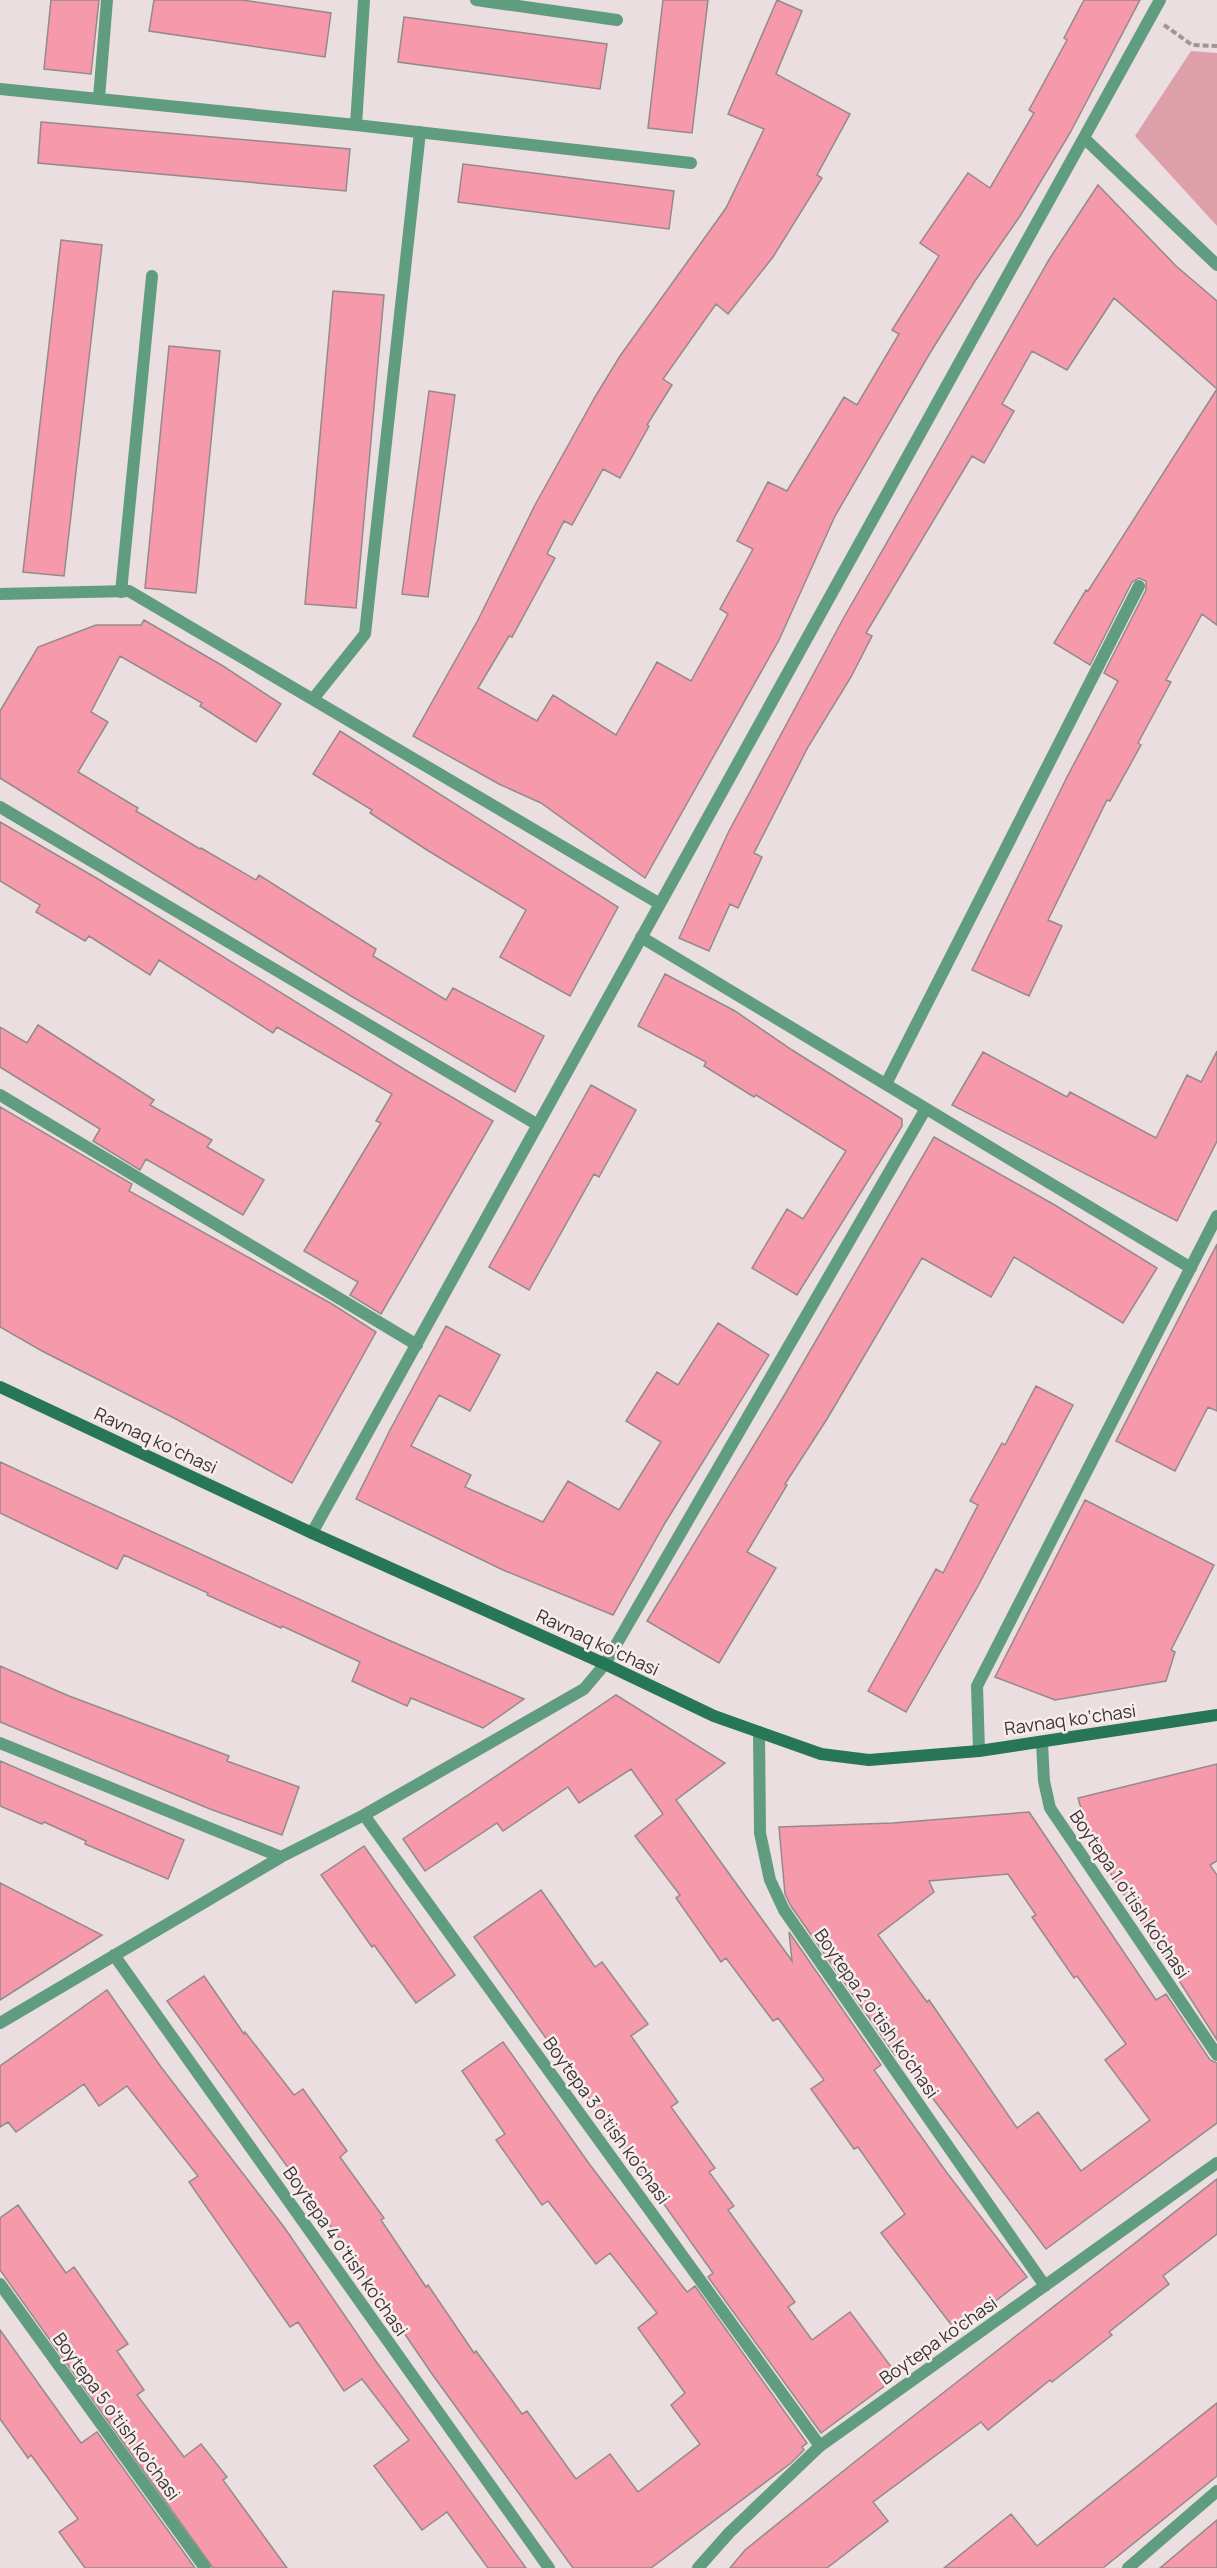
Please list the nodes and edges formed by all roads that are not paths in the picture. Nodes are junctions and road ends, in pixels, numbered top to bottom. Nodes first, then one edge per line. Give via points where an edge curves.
1 (107, 0) edge
2 (364, 0) edge
3 (476, 0) edge
4 (1160, 0) edge
5 (617, 20) dead end
6 (0, 89) edge
7 (99, 98) junction
8 (356, 125) junction
9 (420, 132) junction
10 (1084, 138) junction
11 (691, 163) dead end
12 (1217, 265) edge
13 (152, 276) dead end
14 (1139, 586) dead end
15 (121, 592) junction
16 (0, 594) edge
17 (313, 699) junction
18 (0, 807) edge
19 (660, 904) junction
20 (642, 938) junction
21 (886, 1084) junction
22 (0, 1095) edge
23 (926, 1110) junction
24 (538, 1125) junction
25 (1217, 1216) edge
26 (1191, 1268) junction
27 (417, 1345) junction
28 (0, 1387) edge
29 (312, 1533) junction
30 (605, 1664) junction
31 (1217, 1715) edge
32 (759, 1732) junction
33 (0, 1743) edge
34 (1042, 1743) junction
35 (979, 1751) junction
36 (364, 1815) junction
37 (281, 1857) junction
38 (114, 1955) junction
39 (0, 2023) edge
40 (1217, 2055) edge
41 (1217, 2163) edge
42 (0, 2284) edge
43 (1045, 2286) junction
44 (820, 2446) junction
45 (1217, 2491) edge
46 (206, 2568) edge
47 (549, 2568) edge
48 (698, 2568) edge
49 (1128, 2568) edge

1 - 7 street
2 - 8 street
3 - 5 street
4 - 10 street
6 - 7 street
7 - 8 street
8 - 9 street
9 - 11 street
9 - 17 street via 365,634
10 - 12 street
10 - 19 street
13 - 15 street
14 - 21 street
15 - 16 street
15 - 17 street via 129,591
17 - 19 street
18 - 24 street
19 - 20 street
20 - 21 street
20 - 24 street
21 - 23 street
22 - 27 street
23 - 26 street
23 - 30 street
24 - 27 street
25 - 26 street
26 - 35 street via 977,1686
27 - 29 street
28 - 29 street, Ravnaq ko‘chasi
29 - 30 street, Ravnaq ko‘chasi
30 - 32 street, Ravnaq ko‘chasi via 714,1716
30 - 36 street via 584,1689
31 - 34 street, Ravnaq ko‘chasi
32 - 35 street, Ravnaq ko‘chasi via 820,1754 869,1760
32 - 43 street, Boytepa 2 o'tish ko'chasi via 760,1833 770,1880 784,1910
33 - 37 street
34 - 35 street, Ravnaq ko‘chasi
34 - 40 street, Boytepa 1 o'tish ko'chasi via 1050,1808
36 - 37 street
36 - 44 street, Boytepa 3 o'tish ko'chasi
37 - 38 street
38 - 39 street
38 - 47 street, Boytepa 4 o'tish ko'chasi
41 - 43 street, Boytepa ko'chasi
42 - 46 street, Boytepa 5 o'tish ko'chasi
43 - 44 street, Boytepa ko'chasi
44 - 48 street, Boytepa ko'chasi
45 - 49 street

